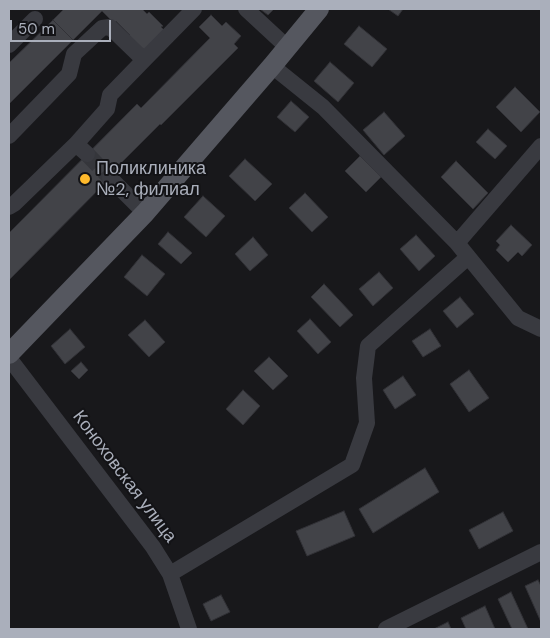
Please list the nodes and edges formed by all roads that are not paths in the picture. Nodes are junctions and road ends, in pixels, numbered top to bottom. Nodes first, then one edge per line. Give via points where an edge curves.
1 (194, 9) edge
2 (246, 9) edge
3 (319, 9) edge
4 (35, 19) dead end
5 (9, 45) edge
6 (287, 47) junction
7 (144, 60) junction
8 (272, 66) junction
9 (9, 136) edge
10 (541, 146) edge
11 (110, 178) tunnel mouth
12 (9, 207) edge
13 (144, 212) junction
14 (457, 243) junction
15 (468, 256) junction
16 (541, 329) edge
17 (9, 354) edge
18 (9, 358) edge
19 (541, 552) edge
20 (170, 574) junction
21 (189, 629) edge
22 (386, 629) edge

1 - 7 street
2 - 6 street
3 - 6 main road
4 - 5 street
6 - 8 main road
7 - 9 street via 110,27 102,28 74,54 69,74
7 - 12 street via 110,95 107,109 81,149
8 - 13 main road
8 - 14 street via 323,106
10 - 14 street
11 - 13 street
13 - 17 main road
14 - 15 street
15 - 16 street via 518,318
15 - 20 street via 368,346 364,378 367,423 352,465
18 - 20 street, Коноховская улица via 153,547
19 - 22 street
20 - 21 street, Коноховская улица

